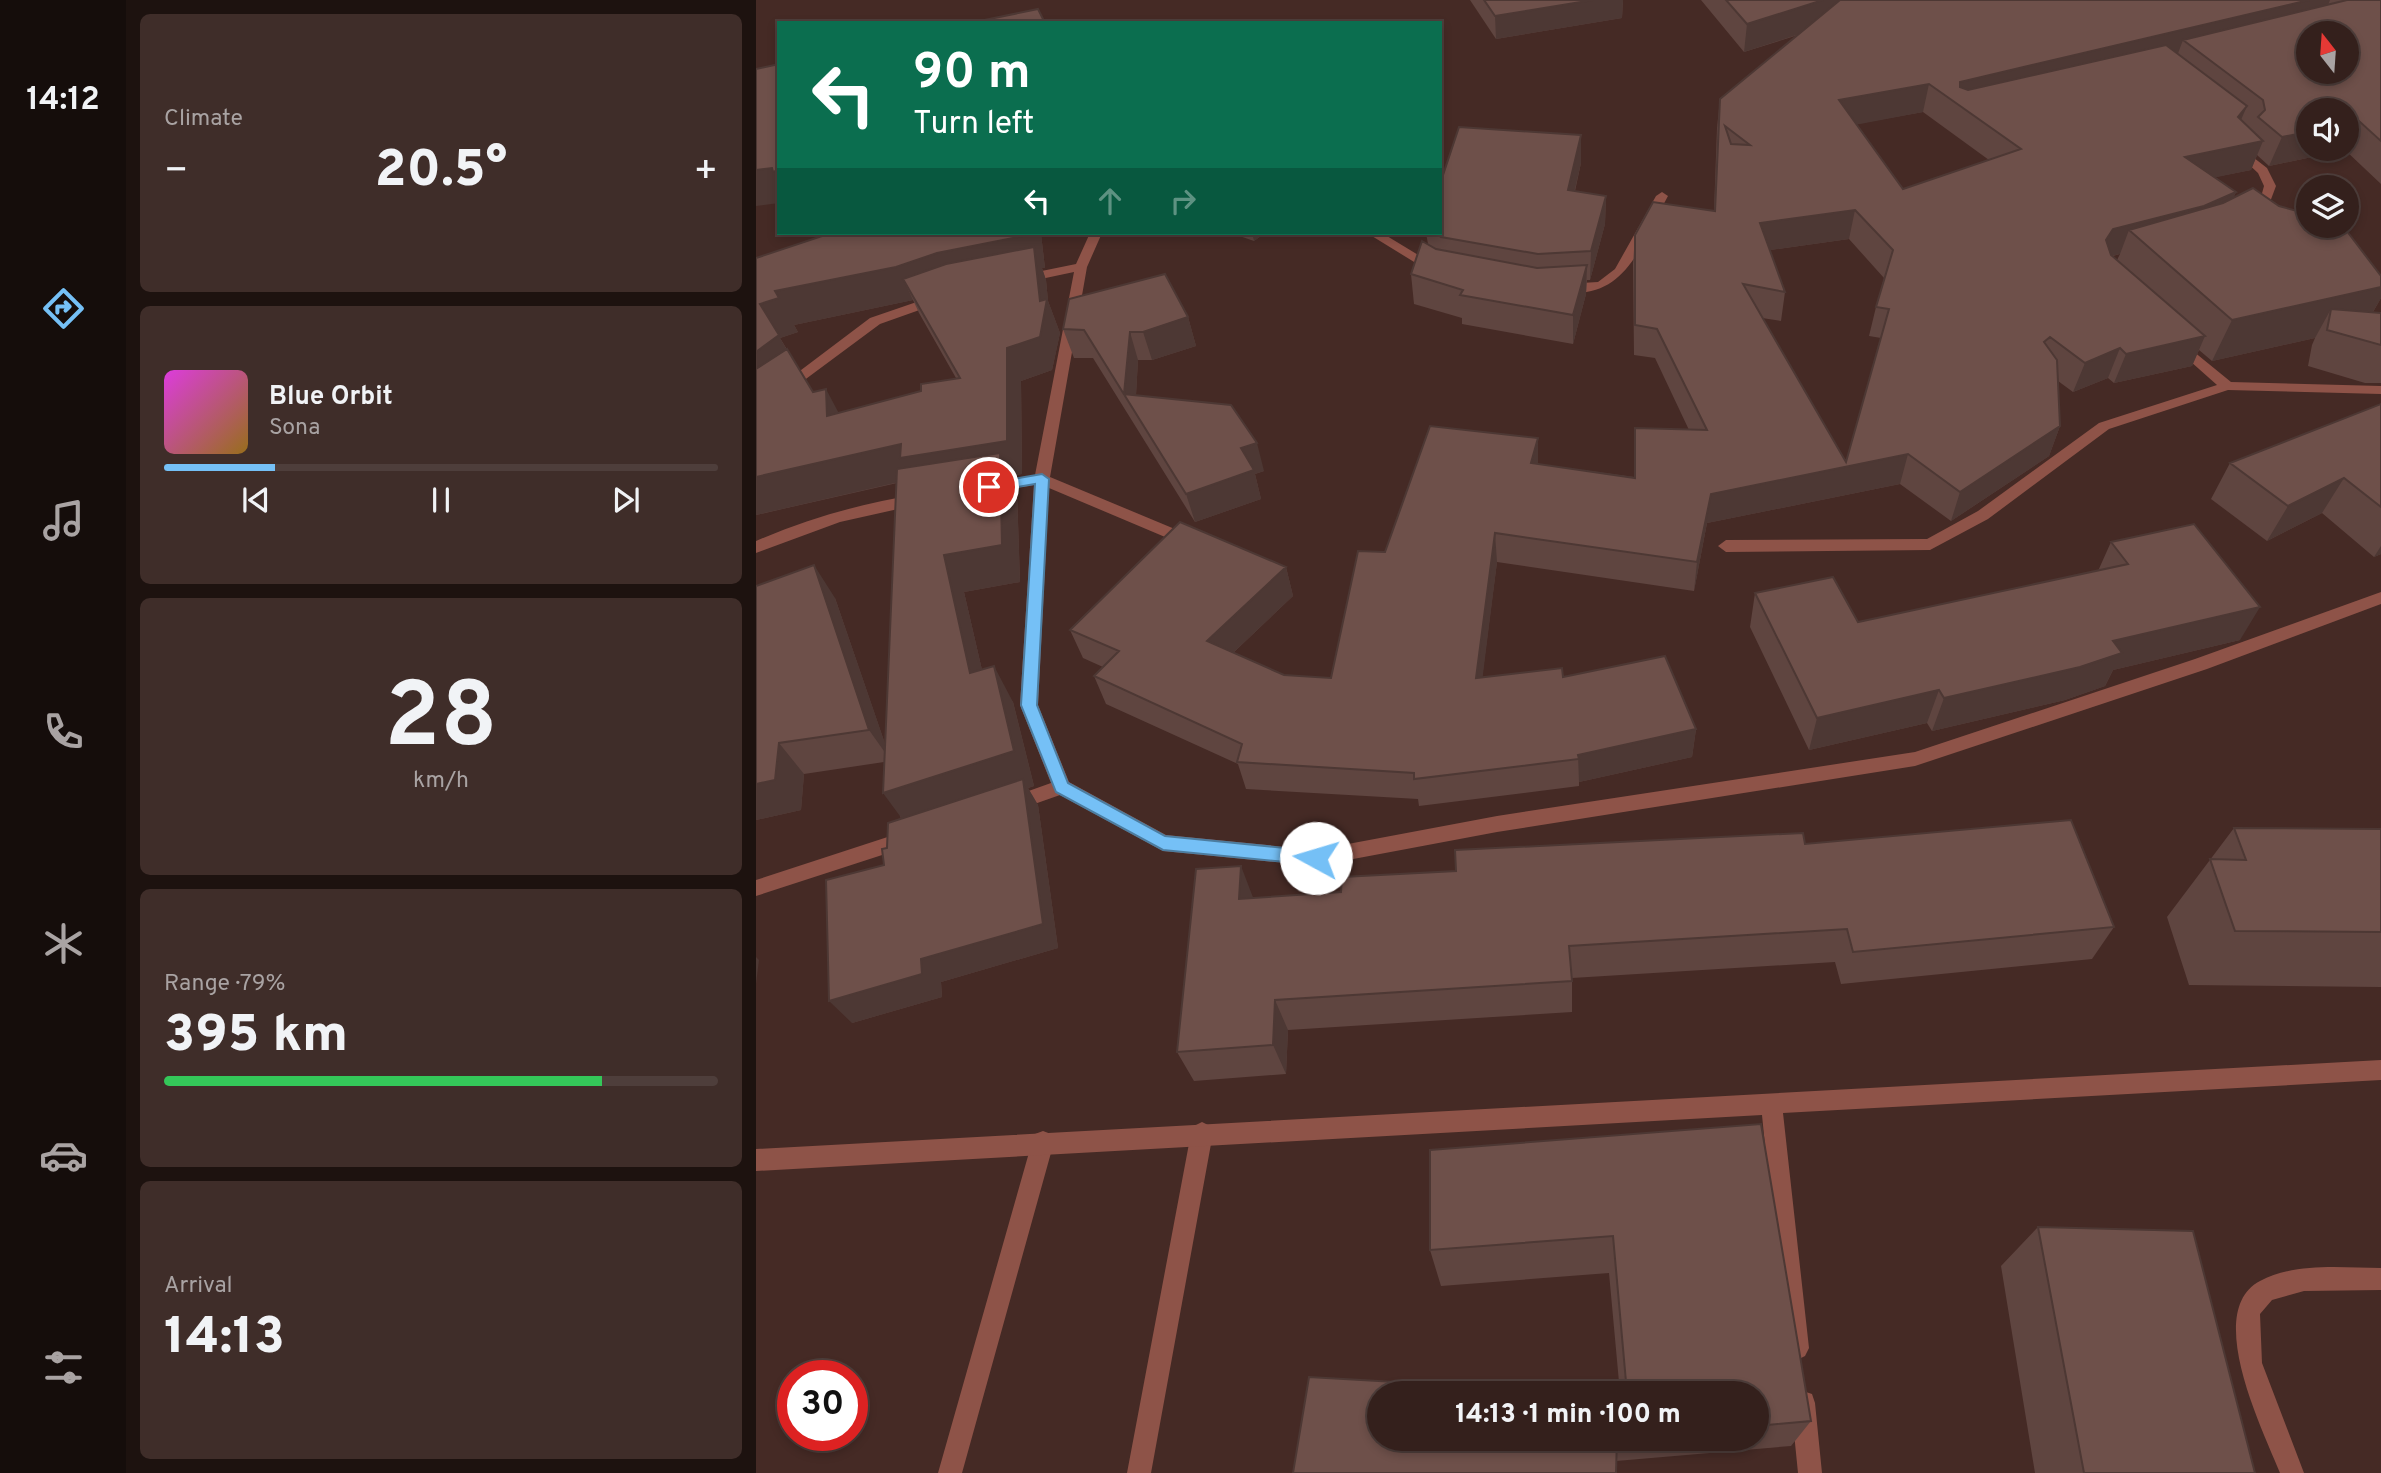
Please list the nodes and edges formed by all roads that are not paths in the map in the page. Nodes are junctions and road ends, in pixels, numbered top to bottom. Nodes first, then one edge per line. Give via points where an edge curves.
1 (2244, 139) edge
2 (1662, 197) dead end
3 (2234, 221) edge
4 (1095, 235) edge
5 (1376, 235) edge
6 (1081, 267) junction
7 (1451, 273) edge
8 (1006, 282) edge
9 (1550, 289) edge
10 (957, 292) edge
11 (2167, 332) edge
12 (2227, 386) junction
13 (2381, 390) edge
14 (756, 411) edge
15 (1042, 479) junction
16 (976, 489) edge
17 (937, 496) edge
18 (1726, 546) dead end
19 (756, 547) edge
20 (1209, 549) edge
21 (2381, 598) edge
22 (1062, 787) junction
23 (998, 808) edge
24 (922, 834) edge
25 (756, 888) edge
26 (2381, 1070) edge
27 (1772, 1102) junction
28 (1202, 1133) junction
29 (1043, 1142) junction
30 (756, 1160) edge
31 (2381, 1279) edge
32 (950, 1473) edge
33 (1139, 1473) edge
34 (1810, 1473) edge
35 (2292, 1473) edge

1 - 3 street via 2235,146 2263,171 2270,186 2266,199
2 - 9 street via 1620,271 1601,286
4 - 6 street
5 - 7 street via 1439,271
6 - 8 street
6 - 15 street
10 - 14 street via 875,321
11 - 12 street
12 - 13 street
12 - 18 street via 2104,426 1983,515 1930,544
15 - 16 street
15 - 20 street
15 - 22 street via 1029,705
17 - 19 street via 857,509
21 - 22 street via 2201,664 1914,759 1497,824 1316,858 1163,843
22 - 23 street
24 - 25 street
26 - 27 street
27 - 28 street
27 - 34 street
28 - 29 street
28 - 33 street
29 - 30 street
29 - 32 street
31 - 35 street via 2304,1280 2265,1290 2248,1310 2250,1363

